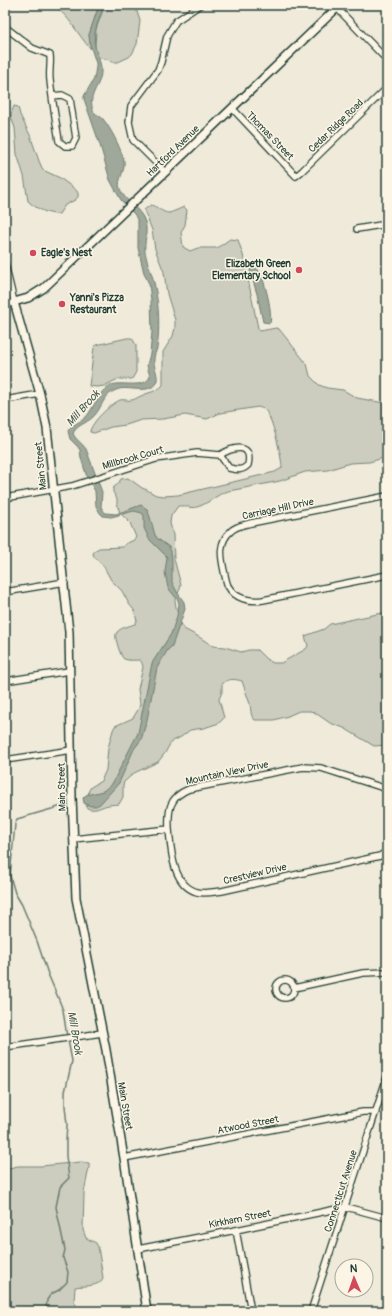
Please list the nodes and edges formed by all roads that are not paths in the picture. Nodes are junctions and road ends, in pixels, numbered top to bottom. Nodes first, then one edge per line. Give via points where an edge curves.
1 (200, 5) edge
2 (339, 7) edge
3 (5, 27) edge
4 (387, 60) edge
5 (387, 88) edge
6 (52, 96) junction
7 (232, 108) junction
8 (165, 172) junction
9 (296, 176) joint
10 (387, 224) edge
11 (357, 229) dead end
12 (5, 264) edge
13 (14, 302) junction
14 (5, 304) edge
15 (40, 394) junction
16 (5, 400) edge
17 (220, 455) junction
18 (54, 490) junction
19 (387, 496) edge
20 (5, 498) edge
21 (387, 575) edge
22 (64, 582) junction
23 (5, 592) edge
24 (70, 671) junction
25 (5, 681) edge
26 (72, 750) junction
27 (5, 760) edge
28 (387, 789) edge
29 (169, 829) junction
30 (73, 838) junction
31 (387, 851) edge
32 (387, 972) edge
33 (294, 988) dead end
34 (102, 1033) junction
35 (5, 1047) edge
36 (387, 1077) edge
37 (376, 1112) junction
38 (124, 1158) junction
39 (346, 1206) junction
40 (387, 1218) edge
41 (236, 1230) junction
42 (138, 1249) junction
43 (147, 1311) edge
44 (250, 1311) edge
45 (311, 1311) edge

1 - 8 street via 176,21 167,36 158,70 131,106 129,122 133,140
2 - 4 street
2 - 7 main road, Hartford Avenue
3 - 6 street via 32,48 50,55
5 - 9 street, Cedar Ridge Road
6 - 6 street via 59,141 65,146 72,146 76,138 70,99 62,95
7 - 8 main road, Hartford Avenue
7 - 9 street, Thomas Street
8 - 13 main road, Hartford Avenue via 44,288 28,298
10 - 11 street
12 - 13 street, Main Street
13 - 14 street
13 - 15 main road, Main Street
15 - 16 street
15 - 18 main road, Main Street via 47,428
17 - 17 street, Millbrook Court via 229,468 245,469 248,465 249,454 246,450 233,449
17 - 18 street, Millbrook Court via 197,453 156,459
18 - 20 street, Millbrook Court
18 - 22 main road, Main Street
19 - 21 street, Carriage Hill Drive via 237,527 225,537 221,553 228,586 243,599 252,601
22 - 23 street
22 - 24 main road, Main Street
24 - 25 street
24 - 26 main road, Main Street
26 - 27 street
26 - 30 main road, Main Street
28 - 29 street, Mountain View Drive via 321,768 303,767 182,792 168,814
29 - 30 street
29 - 31 street, Crestview Drive via 173,865 186,885 196,892 222,891 380,856
30 - 34 main road, Main Street via 76,898
32 - 33 street via 363,973
34 - 35 street
34 - 38 main road, Main Street
36 - 37 street, Connecticut Avenue
37 - 38 street, Atwood Street via 363,1112
37 - 39 street, Connecticut Avenue
38 - 42 main road, Main Street
39 - 40 street
39 - 41 street, Kirkham Street
39 - 45 street, Connecticut Avenue
41 - 42 street, Kirkham Street
41 - 44 street
42 - 43 main road, Main Street

